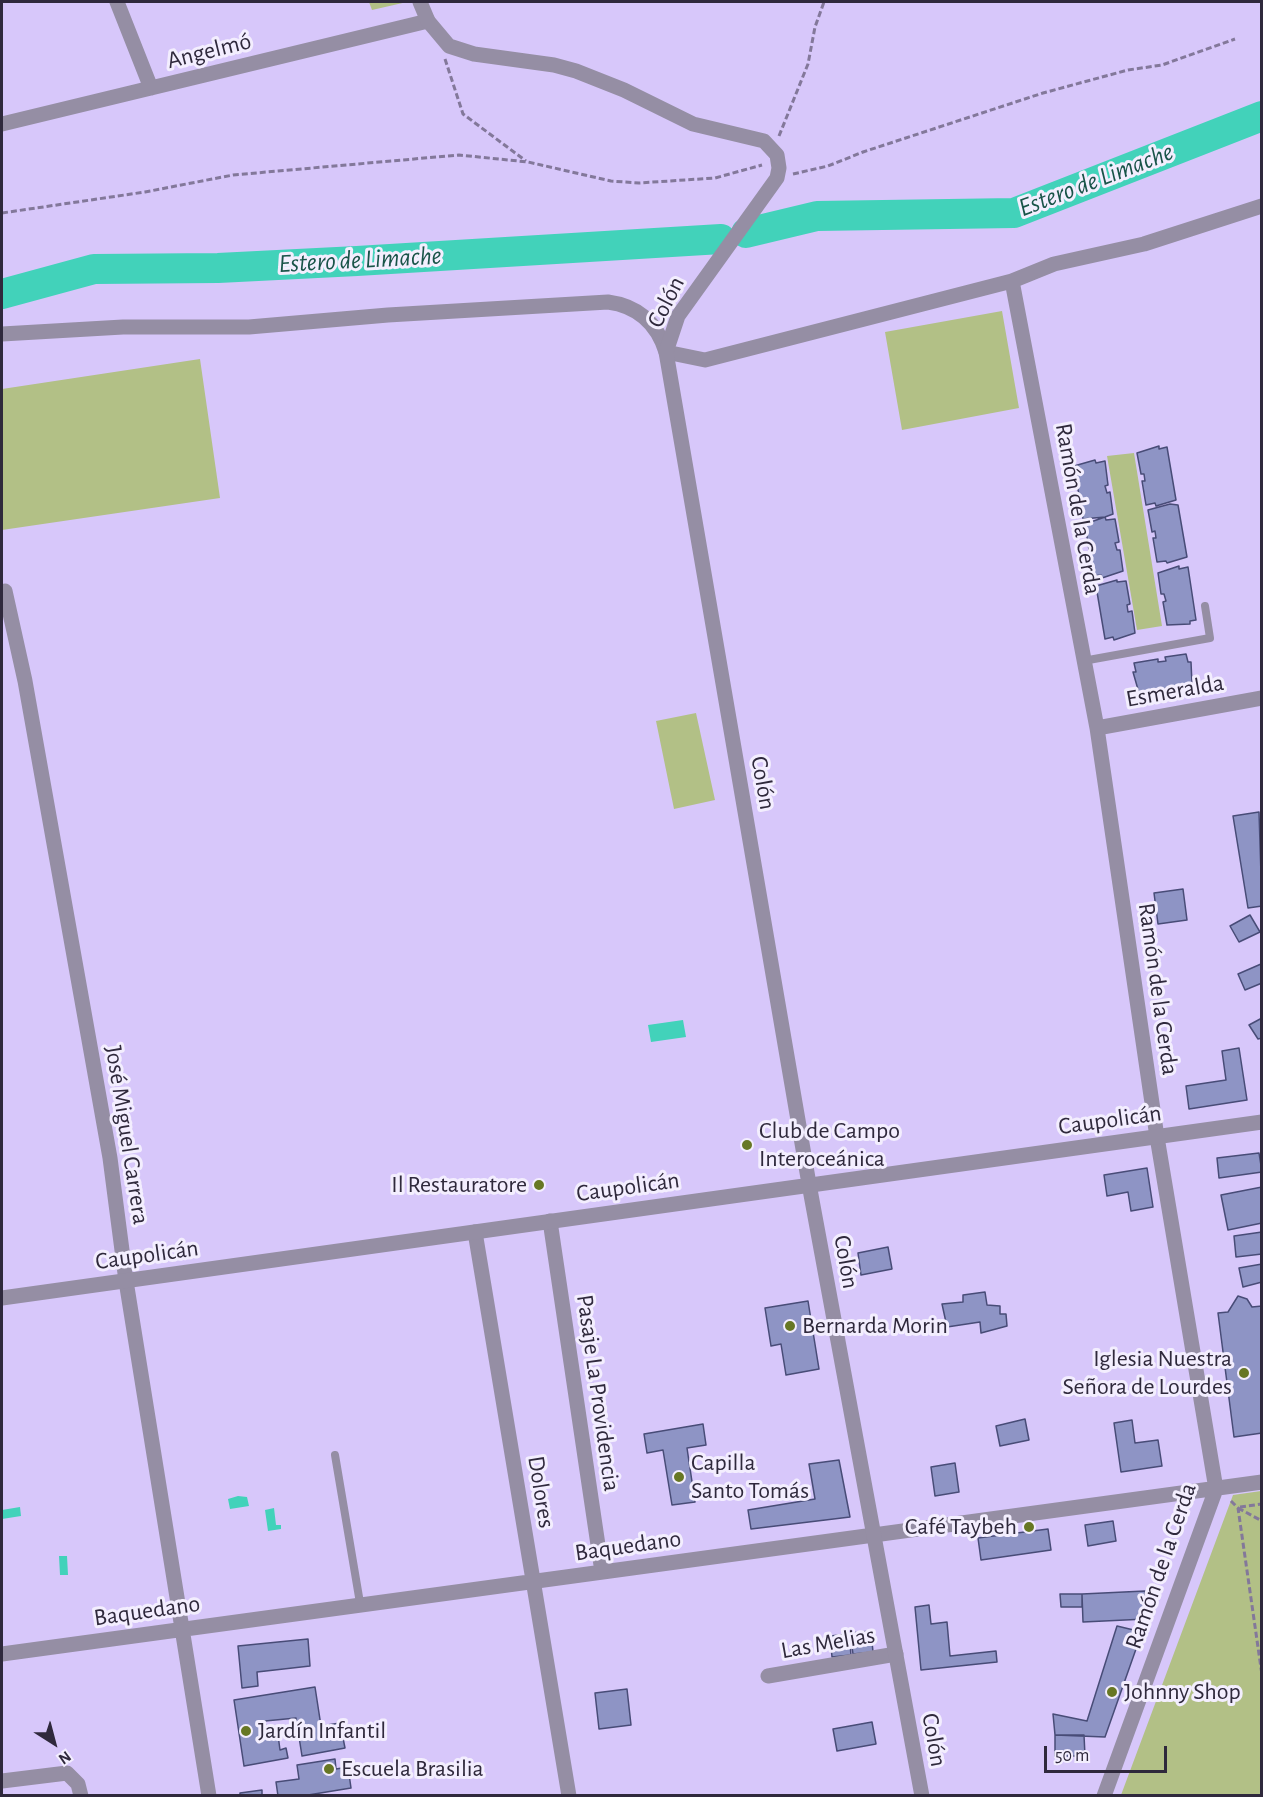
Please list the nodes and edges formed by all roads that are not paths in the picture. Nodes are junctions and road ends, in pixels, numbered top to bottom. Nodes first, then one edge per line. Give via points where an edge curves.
1 (117, 2) edge
2 (420, 2) edge
3 (428, 21) junction
4 (151, 88) junction
5 (2, 124) edge
6 (1262, 206) edge
7 (1012, 281) junction
8 (2, 334) edge
9 (666, 352) junction
10 (5, 591) dead end
11 (1205, 606) dead end
12 (1083, 661) junction
13 (1262, 698) edge
14 (1097, 728) junction
15 (1262, 1122) edge
16 (1157, 1137) junction
17 (809, 1184) junction
18 (550, 1221) junction
19 (475, 1232) junction
20 (126, 1281) junction
21 (2, 1298) edge
22 (335, 1455) dead end
23 (1262, 1482) edge
24 (1216, 1489) junction
25 (874, 1535) junction
26 (602, 1572) junction
27 (533, 1581) junction
28 (360, 1603) junction
29 (182, 1630) junction
30 (2, 1654) edge
31 (896, 1654) junction
32 (768, 1676) dead end
33 (2, 1781) edge
34 (81, 1796) edge
35 (209, 1796) edge
36 (569, 1796) edge
37 (922, 1796) edge
38 (1104, 1796) edge

1 - 4 street
2 - 3 street
3 - 4 street, Angelmó
3 - 9 street, Colón via 449,46 474,54 576,71 693,124 758,138 776,156 777,178 678,316
4 - 5 street, Angelmó
6 - 7 street via 1144,244 1054,264
7 - 9 street via 705,360
7 - 12 street, Ramón de la Cerda
8 - 9 street via 123,327 249,327 608,302 640,313 657,330
9 - 17 street, Colón
10 - 20 street, José Miguel Carrera via 25,681 110,1158
11 - 12 lane via 1210,638
12 - 14 street, Ramón de la Cerda
13 - 14 street, Esmeralda
14 - 16 street, Ramón de la Cerda
15 - 16 street, Caupolicán
16 - 17 street, Caupolicán
16 - 24 street, Ramón de la Cerda
17 - 18 street, Caupolicán
17 - 25 street, Colón
18 - 19 street, Caupolicán
18 - 26 street, Pasaje La Providencia
19 - 20 street, Caupolicán
19 - 27 street, Dolores
20 - 21 street, Caupolicán
20 - 29 street, José Miguel Carrera
22 - 28 lane
23 - 24 street, Baquedano
24 - 25 street, Baquedano
24 - 38 street, Ramón de la Cerda
25 - 26 street, Baquedano
25 - 31 street, Colón
26 - 27 street, Baquedano
27 - 28 street, Baquedano
27 - 36 street, Dolores
28 - 29 street, Baquedano
29 - 30 street, Baquedano
29 - 35 street, José Miguel Carrera
31 - 32 street, Las Melias
31 - 37 street, Colón
33 - 34 street via 67,1773 78,1784

